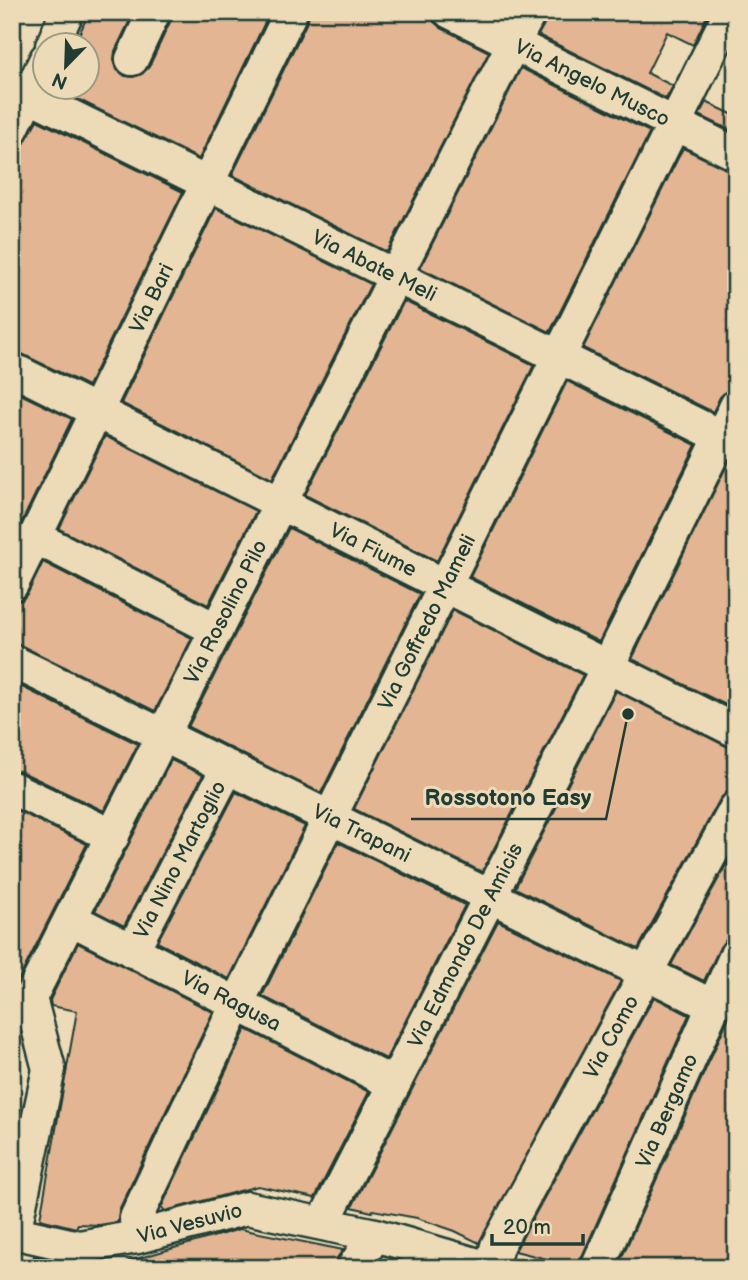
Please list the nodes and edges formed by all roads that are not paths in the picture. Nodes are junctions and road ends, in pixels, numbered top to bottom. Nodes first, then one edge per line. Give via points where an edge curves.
1 (67, 12) edge
2 (154, 12) edge
3 (291, 12) edge
4 (450, 12) edge
5 (530, 12) edge
6 (730, 12) edge
7 (58, 32) edge
8 (513, 44) junction
9 (132, 59) dead end
10 (32, 76) edge
11 (20, 91) edge
12 (674, 124) junction
13 (12, 129) edge
14 (736, 154) edge
15 (207, 183) junction
16 (395, 276) junction
17 (559, 357) junction
18 (12, 369) edge
19 (736, 405) edge
20 (96, 412) junction
21 (728, 440) edge
22 (281, 503) junction
23 (35, 537) junction
24 (12, 584) edge
25 (445, 587) junction
26 (217, 630) junction
27 (12, 661) edge
28 (608, 666) junction
29 (736, 731) edge
30 (163, 736) junction
31 (228, 767) junction
32 (12, 788) edge
33 (736, 808) edge
34 (330, 818) junction
35 (113, 836) junction
36 (489, 896) junction
37 (71, 919) junction
38 (132, 951) junction
39 (736, 955) edge
40 (646, 974) junction
41 (237, 1004) junction
42 (713, 1006) junction
43 (23, 1013) edge
44 (394, 1084) junction
45 (24, 1125) edge
46 (323, 1223) junction
47 (13, 1233) edge
48 (375, 1235) junction
49 (138, 1237) junction
50 (75, 1258) edge
51 (353, 1268) edge
52 (490, 1268) edge
53 (597, 1268) edge

1 - 7 street
2 - 9 street
3 - 15 street, Via Bari
4 - 8 street, Via Angelo Musco
5 - 8 street, Via Rosolino Pilo
6 - 12 street, Via Goffredo Mameli
8 - 12 street, Via Angelo Musco
8 - 16 street, Via Rosolino Pilo
10 - 11 street
11 - 13 street
11 - 15 street, Via Abate Meli
12 - 14 street, Via Angelo Musco
12 - 17 street, Via Goffredo Mameli
15 - 16 street, Via Abate Meli
15 - 20 street, Via Bari
16 - 17 street, Via Abate Meli
16 - 22 street, Via Rosolino Pilo
17 - 21 street, Via Abate Meli
17 - 25 street, Via Goffredo Mameli
18 - 20 street, Via Fiume
19 - 21 street, Via Edmondo De Amicis
20 - 22 street, Via Fiume
20 - 23 street, Via Bari
21 - 28 street, Via Edmondo De Amicis
22 - 25 street, Via Fiume
22 - 26 street, Via Rosolino Pilo
23 - 24 street, Via Bari
23 - 26 street
25 - 28 street, Via Fiume
25 - 34 street, Via Goffredo Mameli
26 - 30 street, Via Rosolino Pilo
27 - 30 street, Via Trapani
28 - 29 street, Via Fiume
28 - 36 street, Via Edmondo De Amicis
30 - 31 street, Via Trapani
30 - 35 street, Via Rosolino Pilo
31 - 34 street, Via Trapani
31 - 38 street, Via Nino Martoglio
32 - 35 street
33 - 40 street, Via Como
34 - 36 street, Via Trapani
34 - 41 street, Via Goffredo Mameli
35 - 37 street, Via Rosolino Pilo
36 - 40 street, Via Trapani
36 - 44 street, Via Edmondo De Amicis
37 - 38 street, Via Ragusa
37 - 43 street, Via Rosolino Pilo
38 - 41 street, Via Ragusa
39 - 42 street, Via Bergamo
40 - 42 street, Via Trapani
40 - 52 street, Via Como via 497,1246
41 - 44 street, Via Ragusa
41 - 49 street, Via Goffredo Mameli via 136,1218
42 - 53 street, Via Bergamo
43 - 45 street, Via Rosolino Pilo via 49,1069
44 - 46 street, Via Edmondo De Amicis
45 - 47 street, Via Rosolino Pilo
46 - 48 street, Via Vesuvio
46 - 49 street, Via Vesuvio via 247,1208
47 - 50 street, Via Vesuvio
48 - 51 street
48 - 52 street, Via Vesuvio
49 - 50 street, Via Vesuvio

